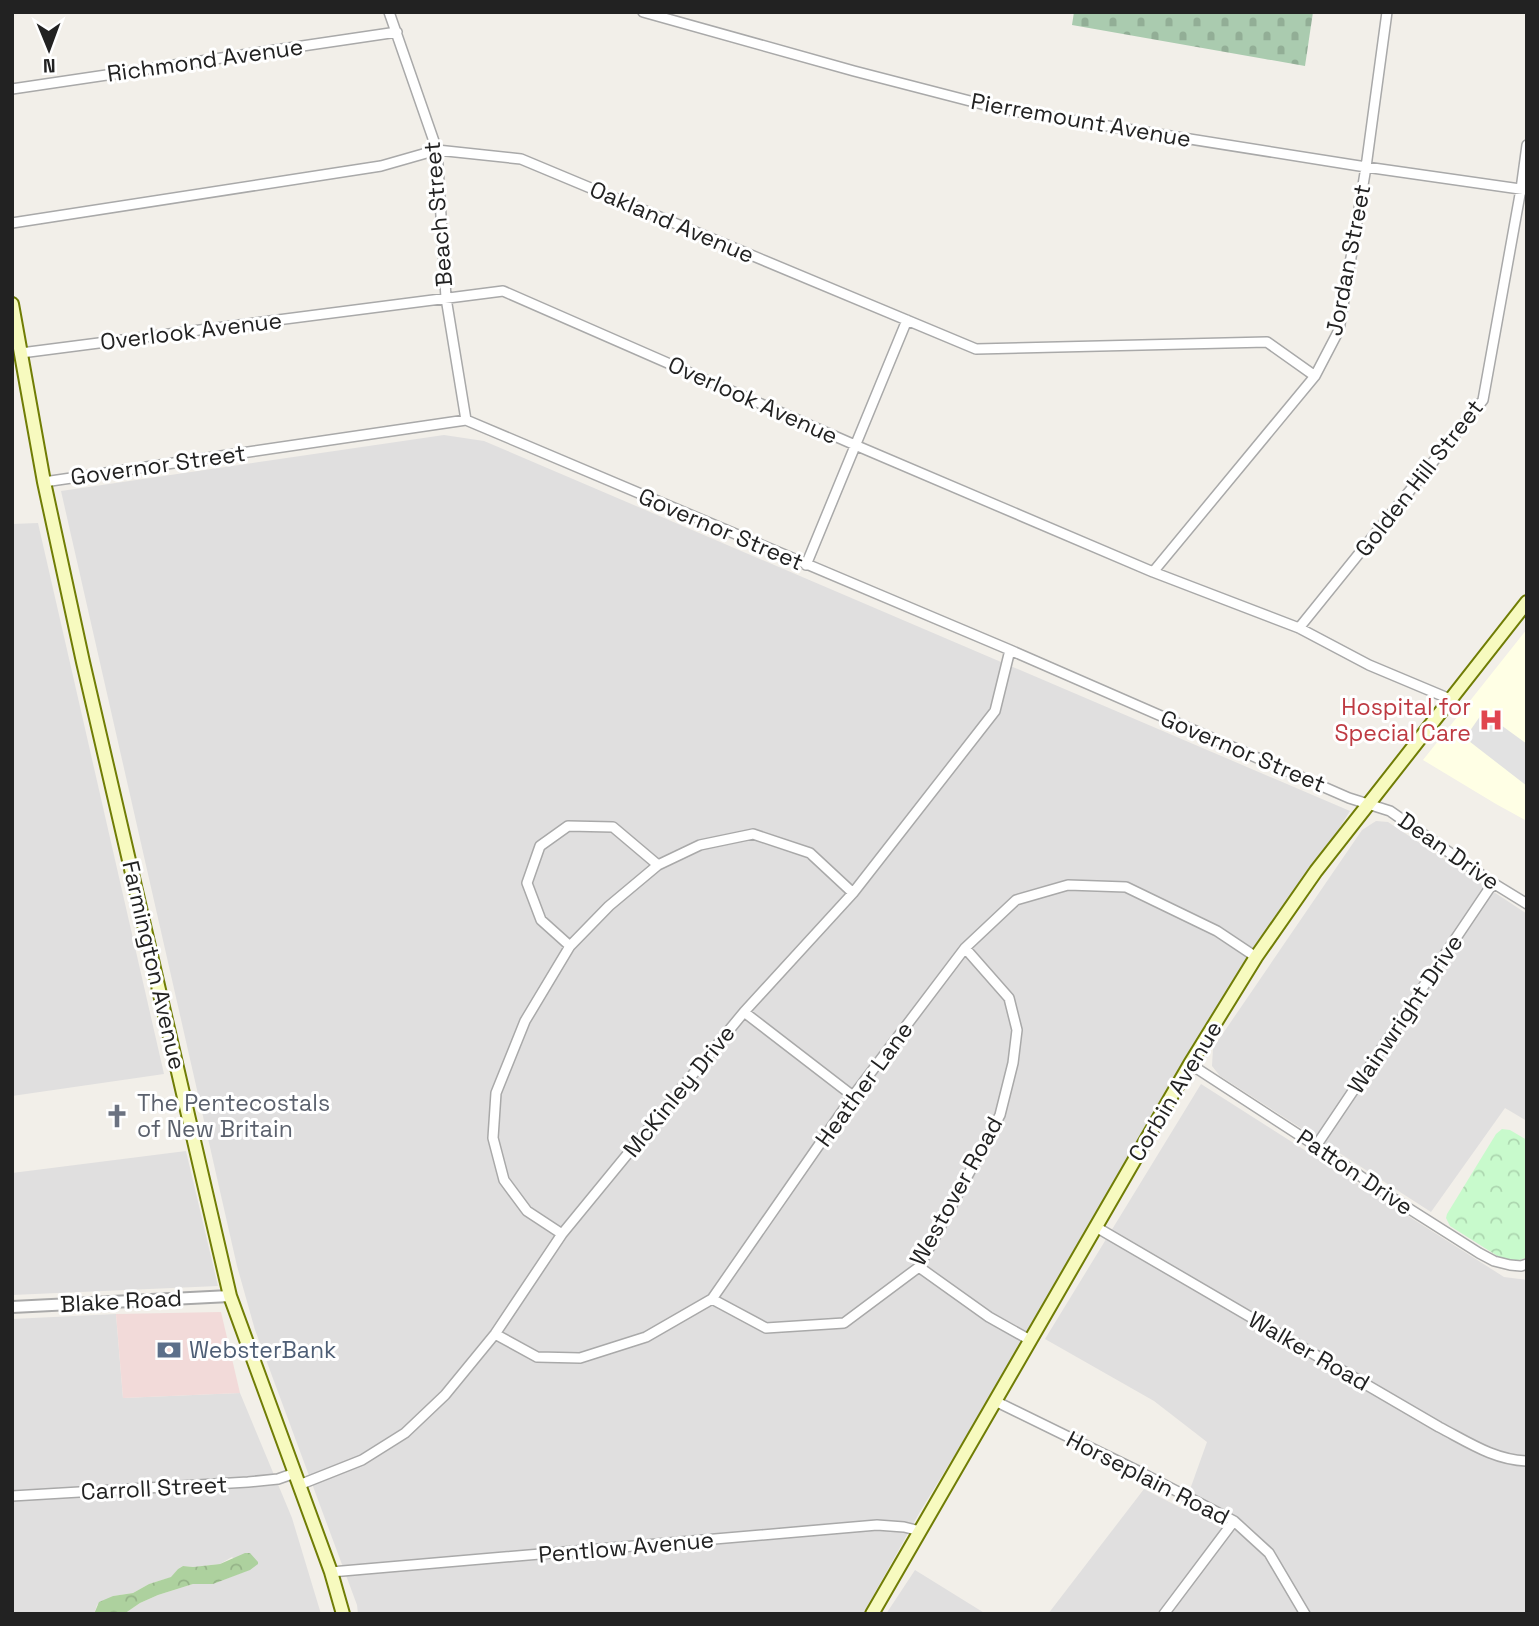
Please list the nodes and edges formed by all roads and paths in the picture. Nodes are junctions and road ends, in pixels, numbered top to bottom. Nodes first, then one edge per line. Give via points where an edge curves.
1 (389, 12) edge
2 (643, 12) edge
3 (1387, 12) edge
4 (397, 32) junction
5 (12, 89) edge
6 (1527, 145) edge
7 (437, 150) junction
8 (1366, 167) junction
9 (1524, 189) edge
10 (12, 223) edge
11 (446, 298) junction
12 (12, 304) edge
13 (907, 320) junction
14 (21, 353) junction
15 (1315, 376) junction
16 (466, 421) junction
17 (856, 445) junction
18 (44, 482) junction
19 (806, 565) junction
20 (1153, 572) junction
21 (1527, 602) edge
22 (1299, 628) junction
23 (1010, 650) junction
24 (1450, 699) junction
25 (1368, 804) junction
26 (658, 865) junction
27 (1493, 883) junction
28 (853, 893) junction
29 (1527, 904) edge
30 (570, 946) junction
31 (965, 948) junction
32 (1256, 957) junction
33 (744, 1012) junction
34 (1190, 1064) junction
35 (853, 1096) junction
36 (1316, 1146) junction
37 (1096, 1227) junction
38 (562, 1234) junction
39 (1527, 1264) edge
40 (919, 1267) junction
41 (230, 1296) junction
42 (712, 1298) junction
43 (12, 1307) edge
44 (495, 1334) junction
45 (1030, 1340) junction
46 (995, 1401) junction
47 (1527, 1461) edge
48 (297, 1479) junction
49 (12, 1496) edge
50 (1234, 1521) junction
51 (920, 1531) junction
52 (331, 1572) junction
53 (343, 1614) edge
54 (872, 1614) edge
55 (1164, 1614) edge
56 (1305, 1614) edge

1 - 4 street, Beach Street
2 - 8 street, Pierremount Avenue via 1001,109
3 - 8 street, Jordan Street
4 - 5 street, Richmond Avenue
4 - 7 street, Beach Street
6 - 9 street, Golden Hill Street
7 - 10 street, Oakland Avenue via 381,166
7 - 11 street, Beach Street
7 - 13 street, Oakland Avenue via 522,159
8 - 9 street, Pierremount Avenue
8 - 15 street, Jordan Street via 1339,330
9 - 22 street, Golden Hill Street via 1483,400
11 - 14 street, Overlook Avenue
11 - 16 street, Beach Street
11 - 17 street, Overlook Avenue via 503,291
12 - 14 main road, Farmington Avenue
13 - 15 street, Oakland Avenue via 976,349 1267,342
13 - 17 street
14 - 18 main road, Farmington Avenue
15 - 20 street, Jordan Street
16 - 18 street, Governor Street
16 - 19 street, Governor Street
17 - 19 street
17 - 20 street, Overlook Avenue
18 - 41 main road, Farmington Avenue
19 - 23 street, Governor Street
20 - 22 street, Overlook Avenue
21 - 24 main road, Corbin Avenue
22 - 24 street, Overlook Avenue via 1369,665
23 - 25 street, Governor Street
23 - 28 street, McKinley Drive via 995,711
24 - 25 main road, Corbin Avenue
25 - 27 street, Dean Drive via 1390,811
25 - 32 main road, Corbin Avenue
26 - 28 street via 700,845 753,834 810,853
26 - 30 street
26 - 30 street via 614,827 568,825 540,846 527,883 541,920
27 - 29 street, Dean Drive
27 - 36 street, Wainwright Drive
28 - 33 street, McKinley Drive
30 - 38 street via 520,1033 496,1093 493,1138 511,1190 527,1211
31 - 32 street, Heather Lane via 1016,900 1068,885 1126,887 1217,931
31 - 35 street, Heather Lane
31 - 40 street, Westover Road via 1009,998 1017,1030 1013,1063 1000,1115
32 - 34 main road, Corbin Avenue
33 - 35 street
33 - 38 street, McKinley Drive
34 - 36 street, Patton Drive
34 - 37 main road, Corbin Avenue
35 - 42 street, Heather Lane
36 - 39 street, Patton Drive via 1479,1253 1510,1265
37 - 45 main road, Corbin Avenue
37 - 47 street, Walker Road via 1439,1427 1494,1456
38 - 44 street, McKinley Drive
40 - 42 street, Westover Road via 844,1323 766,1328
40 - 45 street
41 - 43 street, Blake Road
41 - 48 main road, Farmington Avenue
42 - 44 street, Heather Lane via 646,1337 580,1359 537,1357
44 - 48 street, McKinley Drive via 445,1395 405,1433 362,1460
45 - 46 main road, Corbin Avenue
46 - 50 street, Horseplain Road
46 - 51 main road, Corbin Avenue
48 - 49 street, Carroll Street
48 - 52 main road, Farmington Avenue
50 - 55 street
50 - 56 street, Horseplain Road via 1269,1553
51 - 52 street, Pentlow Avenue via 877,1525
51 - 54 main road, Corbin Avenue
52 - 53 main road, Farmington Avenue

